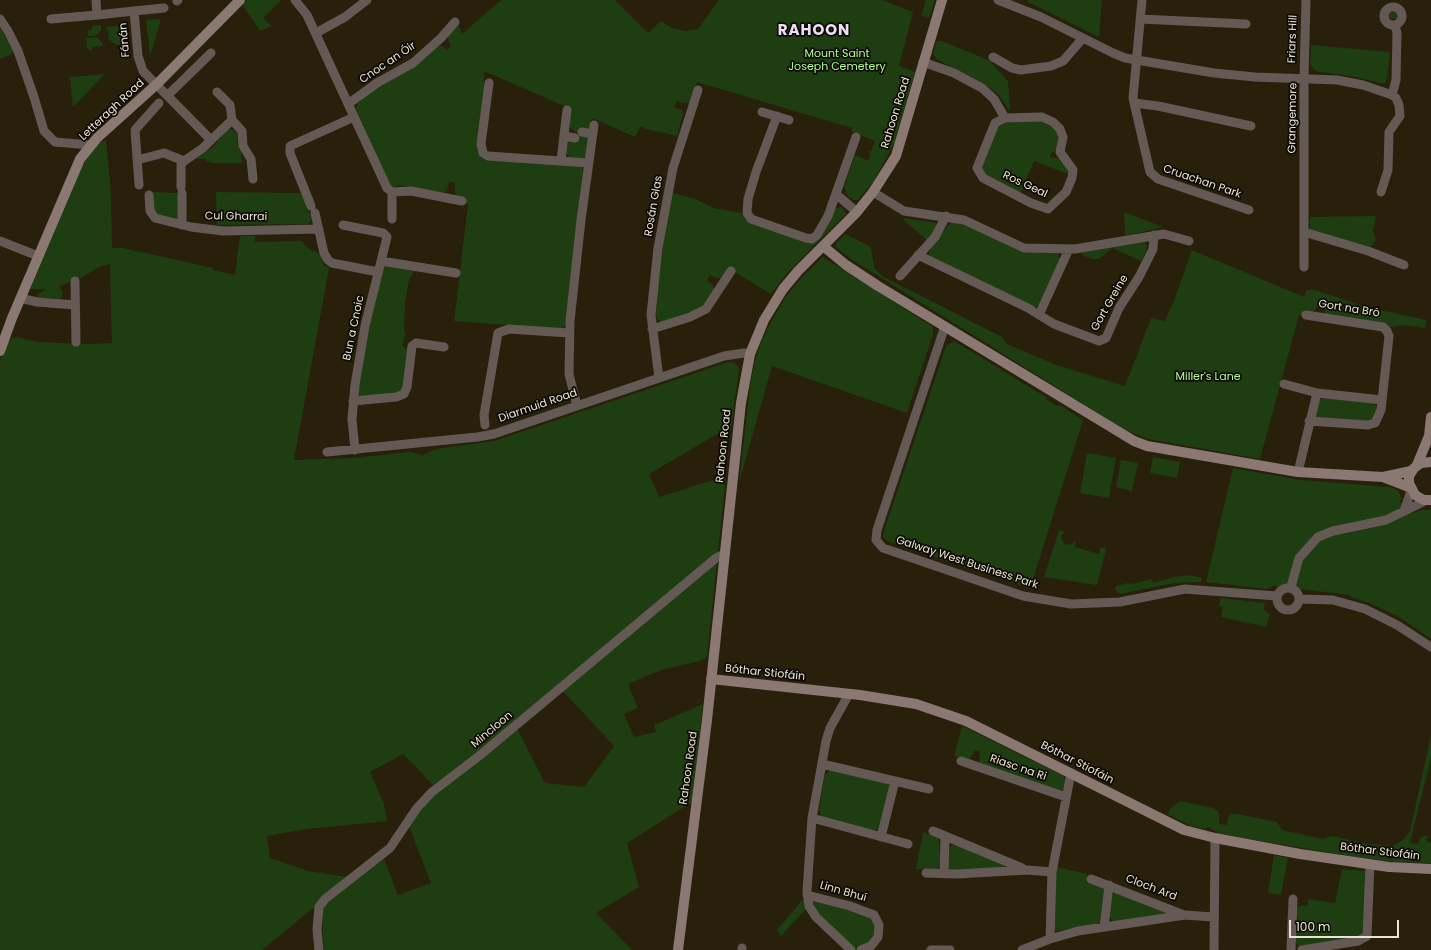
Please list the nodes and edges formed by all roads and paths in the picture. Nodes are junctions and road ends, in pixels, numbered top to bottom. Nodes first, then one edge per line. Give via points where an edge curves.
1 (96, 0) edge
2 (240, 0) edge
3 (295, 0) edge
4 (367, 0) edge
5 (942, 0) edge
6 (998, 0) edge
7 (1142, 0) edge
8 (1306, 0) edge
9 (164, 8) dead end
10 (134, 11) junction
11 (97, 15) junction
12 (0, 19) edge
13 (1140, 19) junction
14 (51, 20) dead end
15 (455, 22) dead end
16 (1246, 24) dead end
17 (1395, 25) dead end
18 (316, 33) junction
19 (1083, 38) junction
20 (211, 54) dead end
21 (993, 57) dead end
22 (1136, 60) junction
23 (924, 62) junction
24 (1304, 79) junction
25 (489, 83) dead end
26 (157, 84) junction
27 (698, 90) dead end
28 (217, 92) dead end
29 (168, 95) junction
30 (1392, 95) junction
31 (159, 103) dead end
32 (1134, 103) junction
33 (348, 104) junction
34 (567, 110) dead end
35 (762, 112) dead end
36 (777, 116) junction
37 (354, 117) junction
38 (1005, 118) junction
39 (232, 120) junction
40 (789, 120) dead end
41 (1251, 126) dead end
42 (564, 136) junction
43 (856, 137) dead end
44 (211, 140) junction
45 (90, 145) junction
46 (137, 160) junction
47 (184, 160) junction
48 (561, 160) junction
49 (589, 163) junction
50 (252, 179) dead end
51 (139, 185) dead end
52 (392, 192) junction
53 (873, 192) junction
54 (1382, 192) dead end
55 (149, 195) dead end
56 (837, 195) junction
57 (462, 201) dead end
58 (1249, 210) dead end
59 (857, 212) junction
60 (946, 216) junction
61 (392, 219) dead end
62 (182, 225) junction
63 (343, 225) dead end
64 (318, 229) junction
65 (1304, 232) junction
66 (1154, 235) junction
67 (0, 241) edge
68 (1189, 241) dead end
69 (823, 246) junction
70 (1068, 249) junction
71 (38, 256) junction
72 (918, 256) junction
73 (381, 261) junction
74 (1404, 265) dead end
75 (1304, 267) dead end
76 (731, 271) dead end
77 (378, 272) junction
78 (456, 273) dead end
79 (900, 276) dead end
80 (75, 281) dead end
81 (20, 298) junction
82 (75, 305) junction
83 (1039, 315) junction
84 (1306, 315) dead end
85 (945, 326) junction
86 (652, 329) junction
87 (569, 333) junction
88 (76, 342) dead end
89 (444, 346) dead end
90 (0, 351) edge
91 (750, 354) junction
92 (659, 378) junction
93 (1284, 384) dead end
94 (1317, 393) junction
95 (1382, 400) junction
96 (353, 401) junction
97 (577, 406) junction
98 (1431, 417) edge
99 (1309, 421) junction
100 (485, 425) dead end
101 (1430, 438) edge
102 (355, 450) junction
103 (327, 452) dead end
104 (1431, 462) edge
105 (1414, 468) junction
106 (1298, 472) junction
107 (1383, 477) junction
108 (1410, 489) junction
109 (1430, 500) edge
110 (1404, 511) junction
111 (724, 554) junction
112 (1290, 587) junction
113 (1277, 596) junction
114 (1300, 599) junction
115 (1431, 647) edge
116 (711, 679) junction
117 (849, 694) junction
118 (961, 760) dead end
119 (822, 764) junction
120 (1071, 773) junction
121 (895, 781) junction
122 (929, 789) dead end
123 (1066, 797) junction
124 (812, 818) junction
125 (933, 831) dead end
126 (881, 837) junction
127 (944, 837) junction
128 (1215, 838) junction
129 (908, 844) dead end
130 (1370, 865) junction
131 (1431, 869) edge
132 (1027, 870) junction
133 (1052, 872) junction
134 (926, 873) dead end
135 (944, 874) junction
136 (1091, 879) dead end
137 (1108, 885) junction
138 (807, 895) junction
139 (1292, 899) dead end
140 (1185, 915) junction
141 (1213, 917) junction
142 (1104, 927) junction
143 (1050, 939) junction
144 (319, 950) edge
145 (678, 950) edge
146 (851, 950) edge
147 (861, 950) edge
148 (931, 950) edge
149 (950, 950) edge
150 (1022, 950) edge
151 (1214, 950) edge
152 (1291, 950) edge
153 (1302, 950) edge

1 - 11 street
2 - 26 street, Letteragh Road
3 - 18 street via 303,8
4 - 18 street via 345,17
5 - 23 street, Rahoon Road
6 - 19 street via 1041,17
7 - 13 street, Cruachan Park
8 - 24 street, Friars Hill
9 - 10 street, Fánán
10 - 11 street, Fánán
10 - 26 street, Fánán via 140,64 143,71
11 - 14 street, Fánán
12 - 45 street via 18,51 46,134 59,143
13 - 16 street
13 - 22 street, Cruachan Park
15 - 33 street, Cnoc an Óir via 413,63 377,83
17 - 30 street via 1396,80
18 - 33 street
19 - 21 street via 1063,61 1051,66 1021,70
19 - 22 street via 1116,55
20 - 29 street
22 - 24 street via 1214,73
22 - 32 street, Cruachan Park
23 - 38 street via 954,72 982,88 994,99
23 - 53 street, Rahoon Road via 900,147
24 - 30 street, Grangemore via 1342,80
24 - 65 street, Grangemore
25 - 48 street via 481,144 483,154
26 - 29 street, Fánán
26 - 45 street, Letteragh Road
27 - 86 street, Rosán Glas via 679,146 670,184 654,281
28 - 39 street via 230,105
29 - 44 street, Fánán
30 - 54 street via 1399,105 1400,116 1389,132 1388,170
31 - 46 street via 136,127 134,136
32 - 41 street
32 - 58 street, Cruachan Park via 1148,168 1153,176
33 - 37 street
34 - 42 street
35 - 36 street
36 - 40 street
36 - 56 street via 749,193 746,208 749,217 812,239 820,231
37 - 52 street via 387,188
37 - 64 street via 290,146 290,153 313,209
38 - 38 street, Ros Geal via 1042,117 1053,122 1061,130 1063,137 1060,152 1071,165 1073,175 1066,192 1050,208 1031,203 982,178 979,174 977,165 992,127 995,122
39 - 44 street
39 - 50 street via 242,131 243,146 251,159
42 - 48 street
42 - 49 street via 594,130
43 - 56 street
44 - 47 street
45 - 71 street, Letteragh Road via 74,170
46 - 47 street via 164,153
46 - 51 street
47 - 62 street via 181,165
48 - 49 street
49 - 87 street
52 - 57 street via 411,191
52 - 61 street
53 - 59 street, Rahoon Road
53 - 60 street via 908,212
55 - 62 street, Cul Gharrai via 153,217
56 - 59 street
59 - 69 street, Rahoon Road
60 - 70 street via 964,220 1024,248
60 - 72 street via 941,229
62 - 64 street, Cul Gharrai via 223,231
63 - 73 street, Bun a Cnoic via 383,233 387,240
64 - 77 street via 324,253 330,262
65 - 74 street via 1368,251
65 - 75 street, Grangemore
66 - 68 street via 1169,234
66 - 70 street via 1099,246
66 - 83 street, Gort Greine via 1154,245 1147,261 1103,340 1093,340
67 - 71 street
69 - 85 street via 846,264
69 - 91 street, Rahoon Road via 798,271 779,296 762,324
70 - 83 street
71 - 81 street, Letteragh Road
72 - 79 street
72 - 83 street, Gort Greine
73 - 77 street, Bun a Cnoic
73 - 78 street
76 - 86 street via 706,309
77 - 96 street, Bun a Cnoic via 362,340
80 - 82 street
81 - 82 street
81 - 90 street, Letteragh Road
82 - 88 street
84 - 95 street, Gort na Bró via 1380,326 1386,330 1389,336
85 - 106 street via 1134,442
85 - 113 street, Galway West Business Park via 877,530 876,540 883,548 1023,596 1057,602 1120,602 1185,589
86 - 92 street, Rosán Glas
87 - 97 street via 569,374
87 - 100 street via 509,329 498,333 484,415
89 - 96 street via 416,343 412,346 407,390 402,395
91 - 92 street, Diarmuid Road via 724,356
91 - 111 street, Rahoon Road via 743,386
92 - 97 street, Diarmuid Road
93 - 94 street
94 - 95 street
94 - 99 street
95 - 99 street, Gort na Bró via 1379,418 1371,424
96 - 102 street, Bun a Cnoic
97 - 102 street, Diarmuid Road via 483,436
98 - 101 street
99 - 106 street
101 - 105 street
102 - 103 street, Diarmuid Road
104 - 105 street
105 - 107 street
105 - 108 street via 1409,476
106 - 107 street
107 - 108 street
108 - 109 street via 1419,498
108 - 110 street
109 - 110 street
110 - 112 street via 1370,525 1333,531 1318,537 1299,558
111 - 116 street, Rahoon Road
111 - 144 street, Mincloon via 716,558 480,756 432,792 390,848 319,907
112 - 113 street via 1282,589
112 - 114 street via 1296,590
113 - 114 street via 1279,605 1288,610 1295,608
114 - 115 street via 1333,600 1366,609 1397,624
116 - 117 street, Bóthar Stiofáin
116 - 145 street, Rahoon Road
117 - 119 street, Linn Bhuí via 830,728
117 - 120 street, Bóthar Stiofáin via 904,701 944,713
118 - 123 street, Riasc na Ri
119 - 121 street
119 - 124 street, Linn Bhuí
120 - 123 street
120 - 128 street, Bóthar Stiofáin via 1175,826
121 - 122 street
121 - 126 street
123 - 133 street
124 - 126 street
124 - 138 street, Linn Bhuí
125 - 127 street
126 - 129 street
127 - 132 street
127 - 135 street
128 - 130 street, Bóthar Stiofáin
128 - 141 street
130 - 131 street, Bóthar Stiofáin
130 - 153 street via 1367,936 1358,941
132 - 133 street
132 - 135 street
133 - 143 street
134 - 135 street
136 - 137 street, Cloch Ard
137 - 140 street, Cloch Ard
137 - 142 street, Cloch Ard
138 - 146 street, Linn Bhuí via 809,906 816,916
138 - 147 street, Linn Bhuí via 874,915 879,925 878,937 871,946
139 - 152 street
140 - 141 street, Cloch Ard
140 - 142 street, Cloch Ard
141 - 151 street
142 - 143 street, Cloch Ard
143 - 150 street
148 - 149 street

